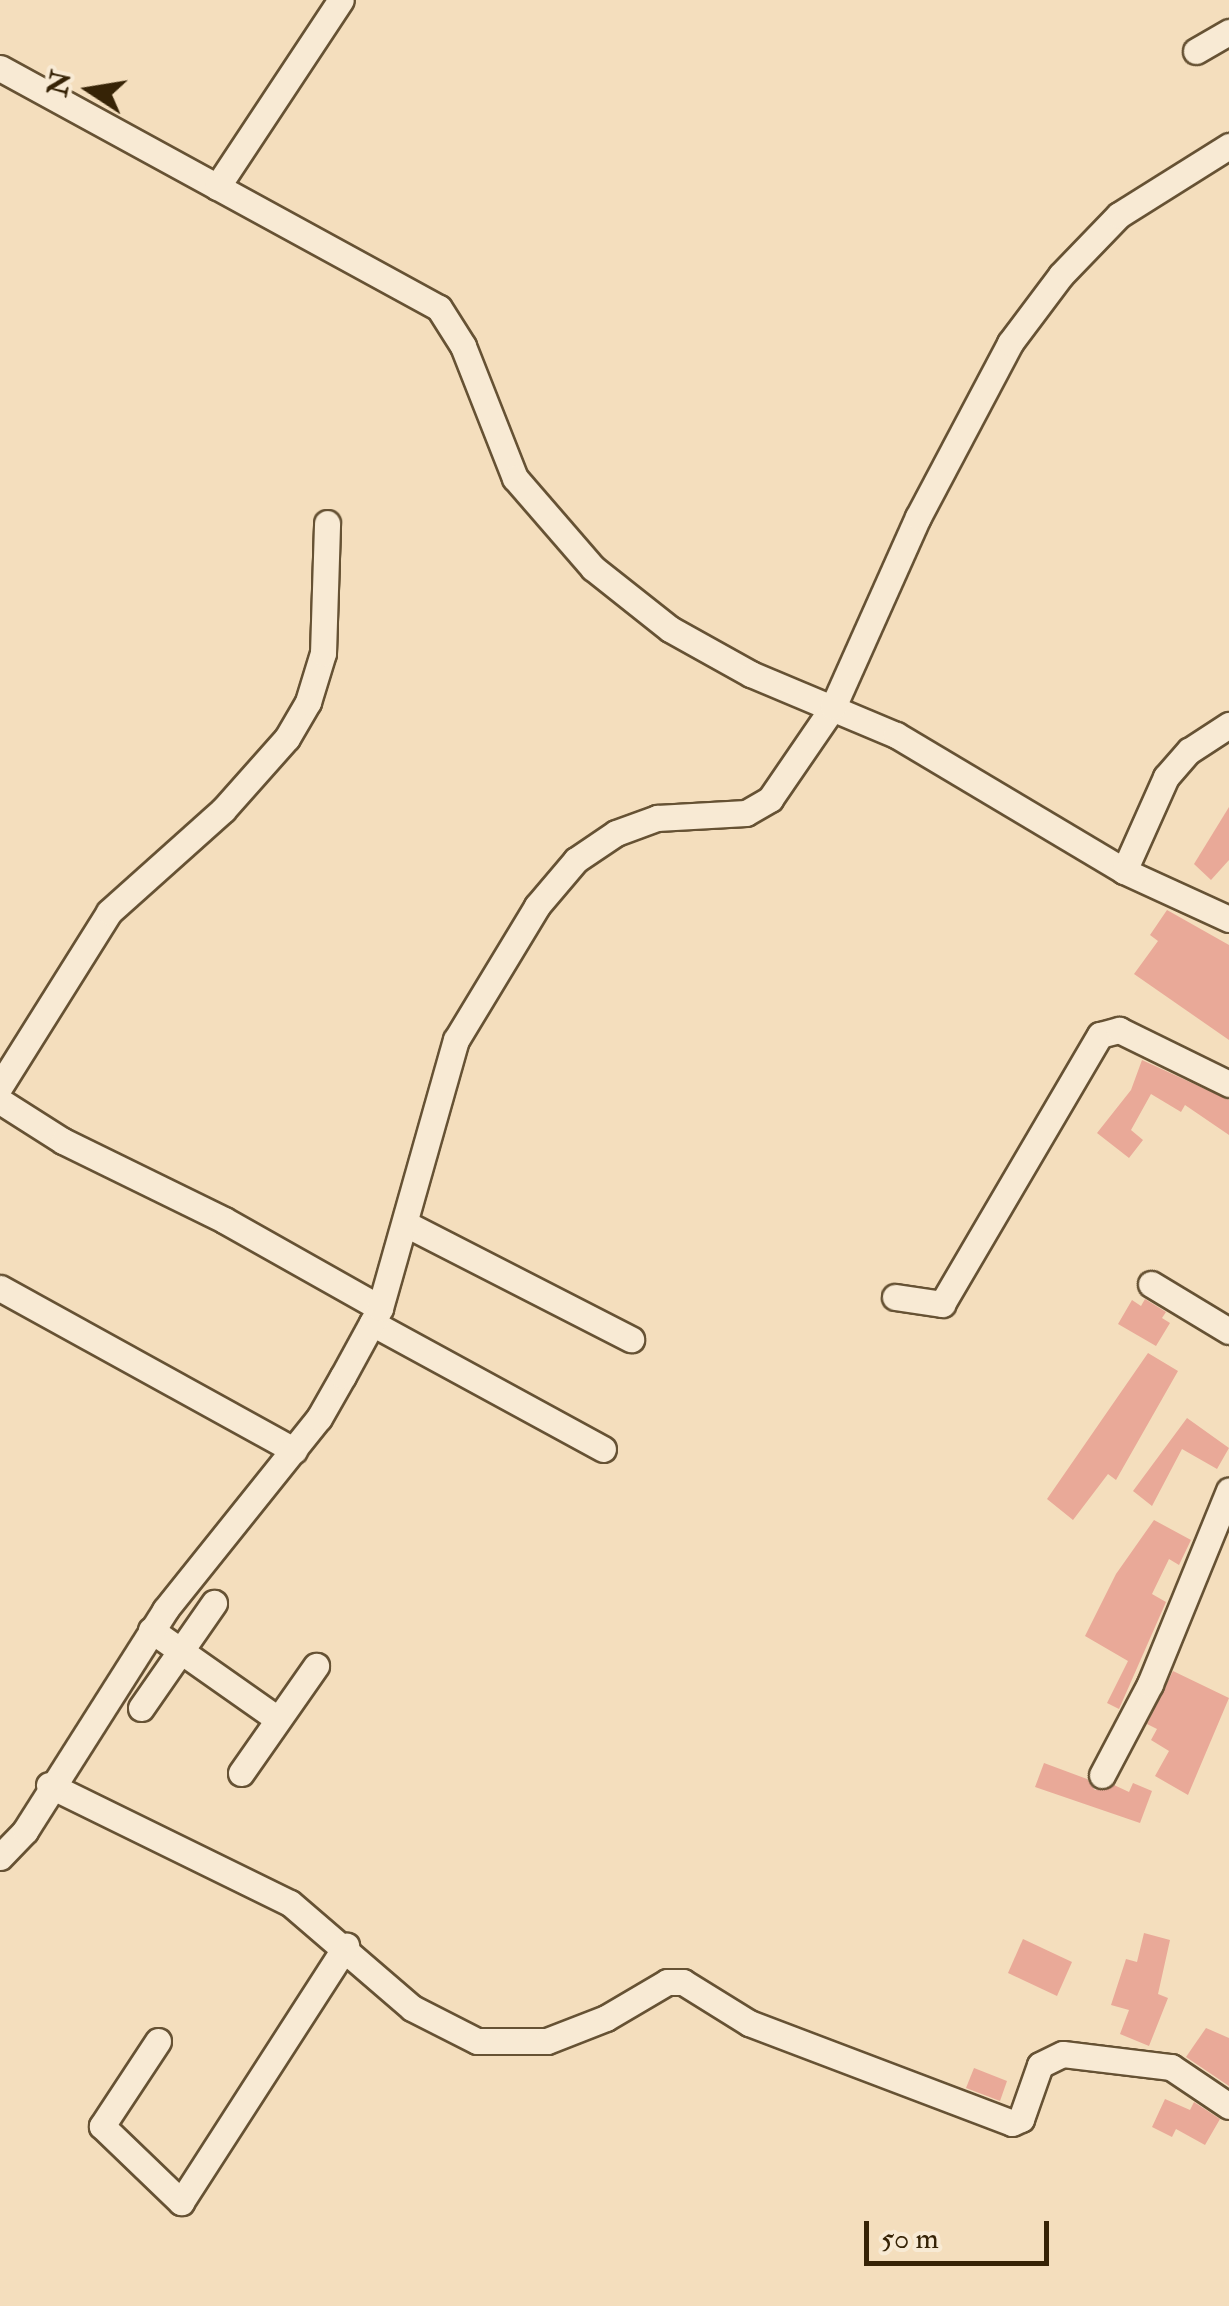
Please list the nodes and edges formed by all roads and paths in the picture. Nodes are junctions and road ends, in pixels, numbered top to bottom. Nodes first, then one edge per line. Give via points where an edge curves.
1 (341, 0) edge
2 (1229, 32) edge
3 (1196, 51) dead end
4 (0, 68) edge
5 (1229, 146) edge
6 (217, 187) junction
7 (327, 522) dead end
8 (833, 707) junction
9 (1229, 724) edge
10 (1124, 871) junction
11 (1229, 920) edge
12 (1229, 1084) edge
13 (0, 1086) edge
14 (0, 1102) edge
15 (406, 1224) junction
16 (1151, 1284) dead end
17 (0, 1288) edge
18 (895, 1297) dead end
19 (376, 1315) junction
20 (1229, 1332) edge
21 (631, 1339) dead end
22 (603, 1449) dead end
23 (294, 1450) junction
24 (1229, 1490) edge
25 (214, 1603) dead end
26 (151, 1630) junction
27 (180, 1650) junction
28 (316, 1666) dead end
29 (141, 1708) dead end
30 (276, 1718) junction
31 (241, 1773) dead end
32 (1102, 1776) dead end
33 (50, 1785) junction
34 (0, 1857) edge
35 (346, 1946) junction
36 (158, 2041) dead end
37 (1229, 2106) edge

1 - 6 street
2 - 3 street
4 - 6 street
5 - 8 street via 1119,215 1061,275 1010,343 918,518
6 - 8 street via 439,308 463,346 515,478 594,568 703,649
7 - 13 street via 323,652 287,738 222,810 109,912
8 - 10 street via 896,736
8 - 15 street via 786,782 760,808 657,818 616,832 576,860 538,906 456,1040
9 - 10 street via 1166,776
10 - 11 street
12 - 18 street via 1119,1030 1100,1036 942,1304
14 - 19 street
15 - 19 street
15 - 21 street
16 - 20 street
17 - 23 street
19 - 22 street
19 - 23 street
23 - 26 street
24 - 32 street via 1150,1684
25 - 27 street
26 - 27 street
26 - 33 street
27 - 29 street
27 - 30 street
28 - 30 street
30 - 31 street
33 - 34 street via 25,1831
33 - 35 street via 274,1894
35 - 36 street via 181,2202 102,2126
35 - 37 street via 412,2008 477,2042 547,2041 606,2018 667,1982 683,1982 749,2023 1012,2123 1022,2119 1040,2065 1063,2054 1171,2066

